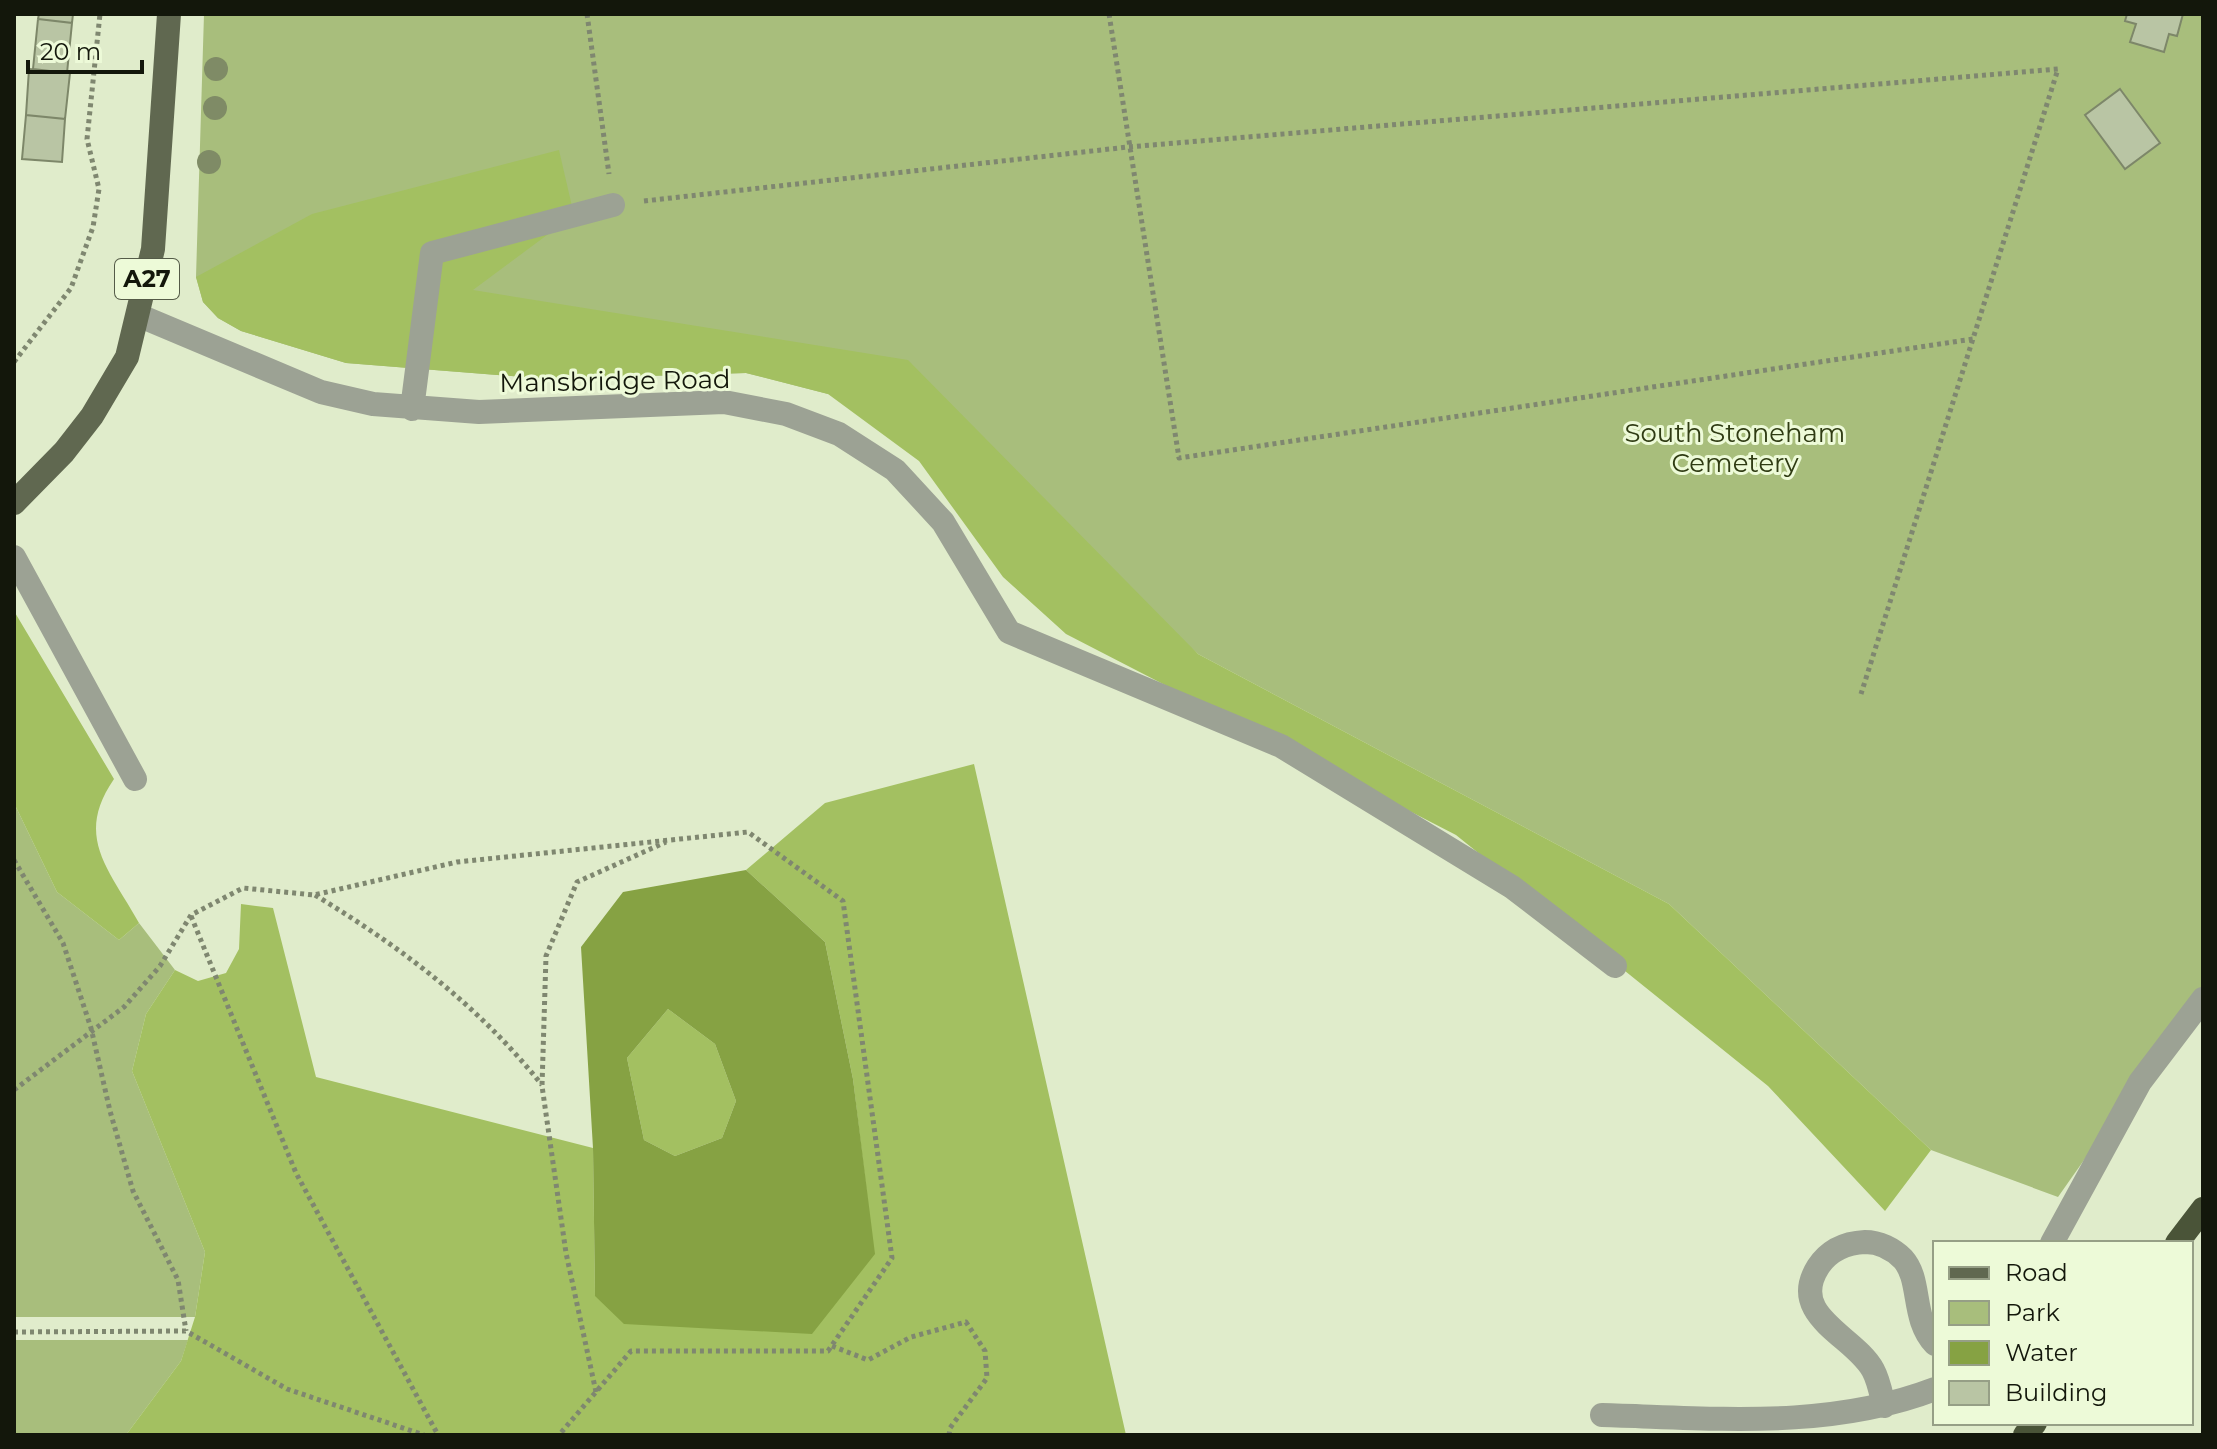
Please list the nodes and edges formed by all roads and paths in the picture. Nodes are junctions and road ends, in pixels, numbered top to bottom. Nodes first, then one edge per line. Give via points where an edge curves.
1 (100, 14) edge
2 (169, 14) edge
3 (587, 14) edge
4 (1109, 14) edge
5 (1128, 147) junction
6 (613, 205) junction
7 (140, 316) junction
8 (1973, 339) junction
9 (14, 362) edge
10 (412, 409) junction
11 (14, 503) edge
12 (14, 557) edge
13 (1861, 694) dead end
14 (135, 779) dead end
15 (670, 840) junction
16 (14, 860) edge
17 (314, 895) junction
18 (191, 915) junction
19 (1615, 966) dead end
20 (2203, 999) edge
21 (91, 1028) junction
22 (542, 1086) junction
23 (14, 1090) edge
24 (2203, 1209) edge
25 (2053, 1241) edge
26 (2179, 1241) edge
27 (186, 1331) junction
28 (14, 1332) edge
29 (1933, 1341) edge
30 (832, 1346) junction
31 (1933, 1390) edge
32 (596, 1392) junction
33 (1884, 1406) junction
34 (1602, 1415) dead end
35 (424, 1435) edge
36 (438, 1435) edge
37 (559, 1435) edge
38 (949, 1435) edge

1 - 9 path via 87,139 99,189 93,227 71,288
2 - 7 main road, A27 via 153,249
3 - 6 path
4 - 5 path
5 - 6 path
5 - 8 path via 1179,458
5 - 8 path via 2058,69
6 - 10 street via 432,253
7 - 10 street, Mansbridge Road via 321,392
7 - 11 main road, A27 via 127,357 92,416
8 - 13 path
10 - 19 street, Mansbridge Road via 479,412 724,402 786,414 839,434 895,470 943,522 1009,632 1281,746 1512,887
12 - 14 street
15 - 17 path via 457,862
15 - 22 path via 577,882 546,956
15 - 30 path via 748,832 843,901 892,1258
16 - 21 path via 63,943
17 - 18 path via 243,888
17 - 22 path via 448,985
18 - 21 path via 160,966 124,1007
18 - 36 path via 296,1173
20 - 25 street via 2140,1082
21 - 23 path
21 - 27 path via 133,1191 178,1280
22 - 32 path via 566,1253
24 - 26 highway
27 - 28 path
27 - 35 path via 287,1389
29 - 33 street via 1921,1323 1905,1261 1893,1251 1875,1242 1855,1243 1824,1258 1811,1284 1817,1313 1873,1370
30 - 32 path via 828,1351 631,1351
30 - 38 path via 868,1360 911,1337 966,1322 985,1351 987,1378
31 - 33 street
32 - 37 path
33 - 34 street via 1765,1420

